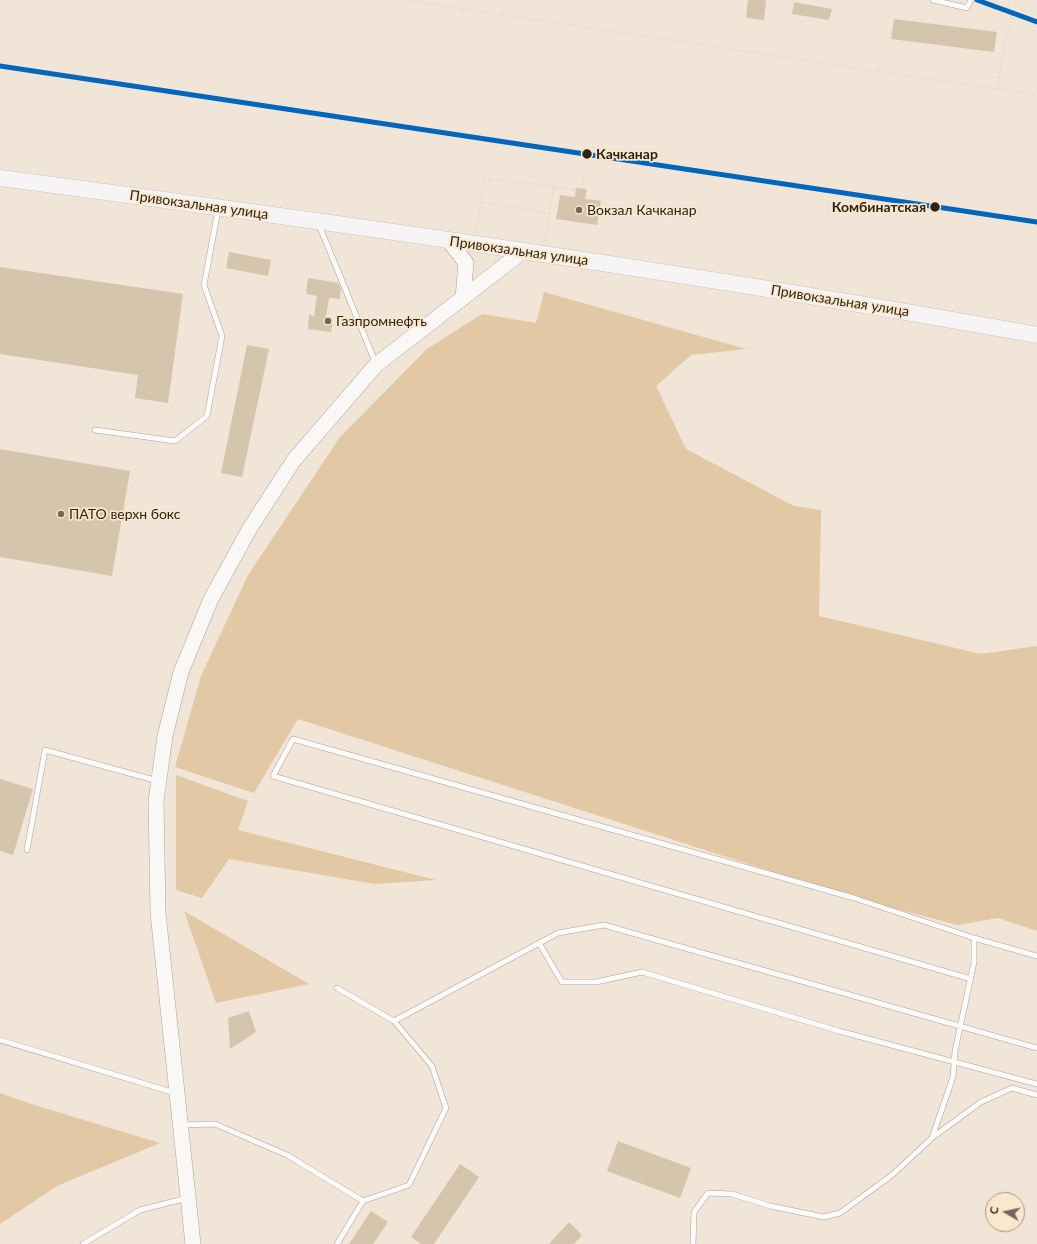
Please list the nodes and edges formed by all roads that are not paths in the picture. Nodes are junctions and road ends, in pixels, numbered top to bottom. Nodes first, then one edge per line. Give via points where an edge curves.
1 (933, 0) edge
2 (971, 0) edge
3 (0, 178) edge
4 (219, 207) junction
5 (318, 222) junction
6 (449, 241) junction
7 (522, 252) junction
8 (463, 298) junction
9 (1037, 335) edge
10 (376, 365) junction
11 (95, 430) dead end
12 (159, 782) junction
13 (27, 850) dead end
14 (974, 938) junction
15 (539, 943) junction
16 (1037, 956) edge
17 (971, 979) junction
18 (337, 988) dead end
19 (394, 1021) junction
20 (960, 1027) junction
21 (0, 1040) edge
22 (1037, 1048) edge
23 (954, 1061) junction
24 (1037, 1084) edge
25 (177, 1094) junction
26 (1037, 1095) edge
27 (180, 1125) junction
28 (932, 1138) junction
29 (188, 1198) junction
30 (363, 1201) junction
31 (83, 1244) edge
32 (193, 1244) edge
33 (337, 1244) edge
34 (693, 1244) edge

1 - 2 lane via 967,8
3 - 4 main road, Привокзальная улица
4 - 5 main road, Привокзальная улица
4 - 11 lane via 204,285 222,336 207,416 175,441
5 - 6 main road, Привокзальная улица
5 - 10 lane
6 - 7 main road, Привокзальная улица
6 - 8 street via 466,263
7 - 8 street
7 - 9 main road, Привокзальная улица via 858,303
8 - 10 street
10 - 12 street via 294,460 250,528 211,599 181,672 165,736
12 - 13 lane via 45,750
12 - 25 street via 156,800 158,913
14 - 16 lane
14 - 17 lane
14 - 17 lane via 854,898 293,739 273,776
15 - 19 lane
15 - 20 lane via 558,933 604,925
15 - 23 lane via 562,982 596,982 642,972 839,1031
17 - 20 lane
18 - 19 lane
19 - 30 lane via 432,1066 446,1108 409,1185
20 - 22 lane
20 - 23 lane
21 - 25 lane
23 - 24 lane
23 - 28 lane via 953,1077
25 - 27 street
26 - 28 lane via 1012,1088 981,1102
27 - 29 street
27 - 30 lane via 215,1124 287,1155
28 - 34 lane via 892,1175 840,1212 824,1217 770,1206 732,1194 708,1193 694,1212
29 - 31 lane via 140,1210
29 - 32 street
30 - 33 lane

